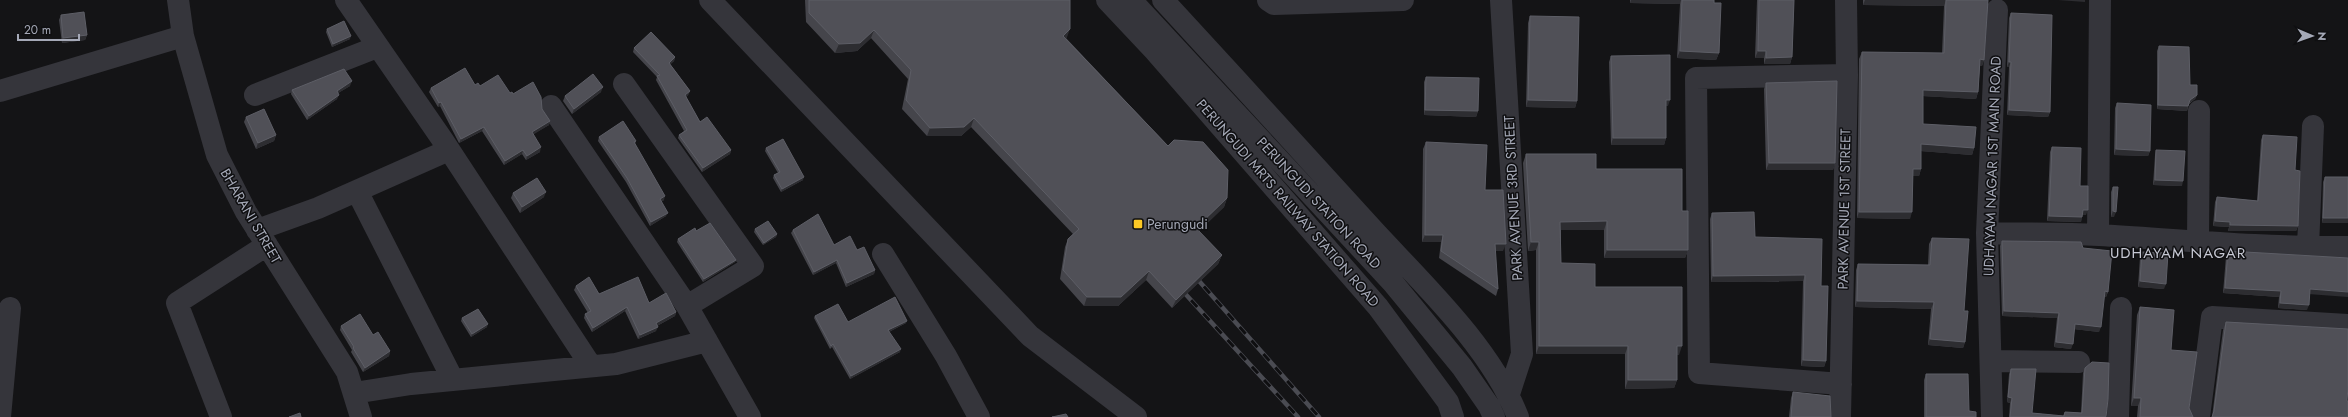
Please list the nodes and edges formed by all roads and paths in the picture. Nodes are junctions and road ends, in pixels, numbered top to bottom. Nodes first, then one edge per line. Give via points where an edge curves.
1 (178, 0) edge
2 (346, 0) edge
3 (710, 0) edge
4 (1107, 0) edge
5 (1131, 0) edge
6 (1163, 0) edge
7 (1268, 0) edge
8 (1403, 0) edge
9 (1501, 0) edge
10 (1846, 0) edge
11 (2100, 0) edge
12 (1997, 10) dead end
13 (183, 36) junction
14 (377, 47) junction
15 (1847, 75) junction
16 (624, 84) dead end
17 (0, 91) edge
18 (255, 95) dead end
19 (551, 106) dead end
20 (2199, 111) dead end
21 (2313, 126) dead end
22 (449, 150) junction
23 (357, 191) junction
24 (1987, 233) junction
25 (2098, 235) junction
26 (262, 237) junction
27 (2198, 242) junction
28 (2308, 247) junction
29 (2348, 247) edge
30 (883, 254) dead end
31 (687, 306) junction
32 (10, 308) dead end
33 (2121, 308) dead end
34 (2348, 325) edge
35 (707, 341) junction
36 (1991, 362) junction
37 (2079, 362) dead end
38 (591, 366) junction
39 (453, 380) junction
40 (1841, 384) junction
41 (354, 393) junction
42 (1509, 394) junction
43 (0, 417) edge
44 (221, 417) edge
45 (361, 417) edge
46 (750, 417) edge
47 (979, 417) edge
48 (1136, 417) edge
49 (1453, 417) edge
50 (1494, 417) edge
51 (1518, 417) edge
52 (1840, 417) edge
53 (1992, 417) edge
54 (2118, 417) edge
55 (2199, 417) edge

1 - 13 street, BHARANI STREET
2 - 14 street
3 - 48 street via 1030,336
4 - 49 street, PERUNGUDI MRTS RAILWAY STATION ROAD via 1155,50 1378,307 1448,402
5 - 50 street, PERUNGUDI STATION ROAD via 1393,283 1462,367
6 - 42 street, PERUNGUDI STATION ROAD via 1428,290 1483,354
7 - 8 street via 1274,4
9 - 42 street, PARK AVENUE 3RD STREET via 1522,354
10 - 15 street, PARK AVENUE 1ST STREET
11 - 25 street
12 - 24 street, UDHAYAM NAGAR 1ST MAIN ROAD
13 - 17 street
13 - 26 street, BHARANI STREET via 217,155
14 - 18 street
14 - 22 street
15 - 40 street, PARK AVENUE 1ST STREET
15 - 40 street via 1696,78 1698,373
16 - 31 street via 753,266
19 - 31 street
20 - 27 street
21 - 28 street
22 - 23 street
22 - 38 street
23 - 26 street
23 - 39 street
24 - 25 street
24 - 36 street, UDHAYAM NAGAR 1ST MAIN ROAD
25 - 27 street
26 - 41 street, BHARANI STREET via 347,372
26 - 44 street via 177,303
27 - 28 street
28 - 29 street
30 - 47 street via 946,356
31 - 35 street
32 - 43 street
33 - 54 street
34 - 55 street via 2212,317
35 - 38 street via 616,364
35 - 46 street
36 - 37 street
36 - 53 street, UDHAYAM NAGAR 1ST MAIN ROAD
38 - 39 street
39 - 41 street
40 - 52 street, PARK AVENUE 1ST STREET
41 - 45 street, BHARANI STREET
42 - 51 street, PERUNGUDI STATION ROAD

